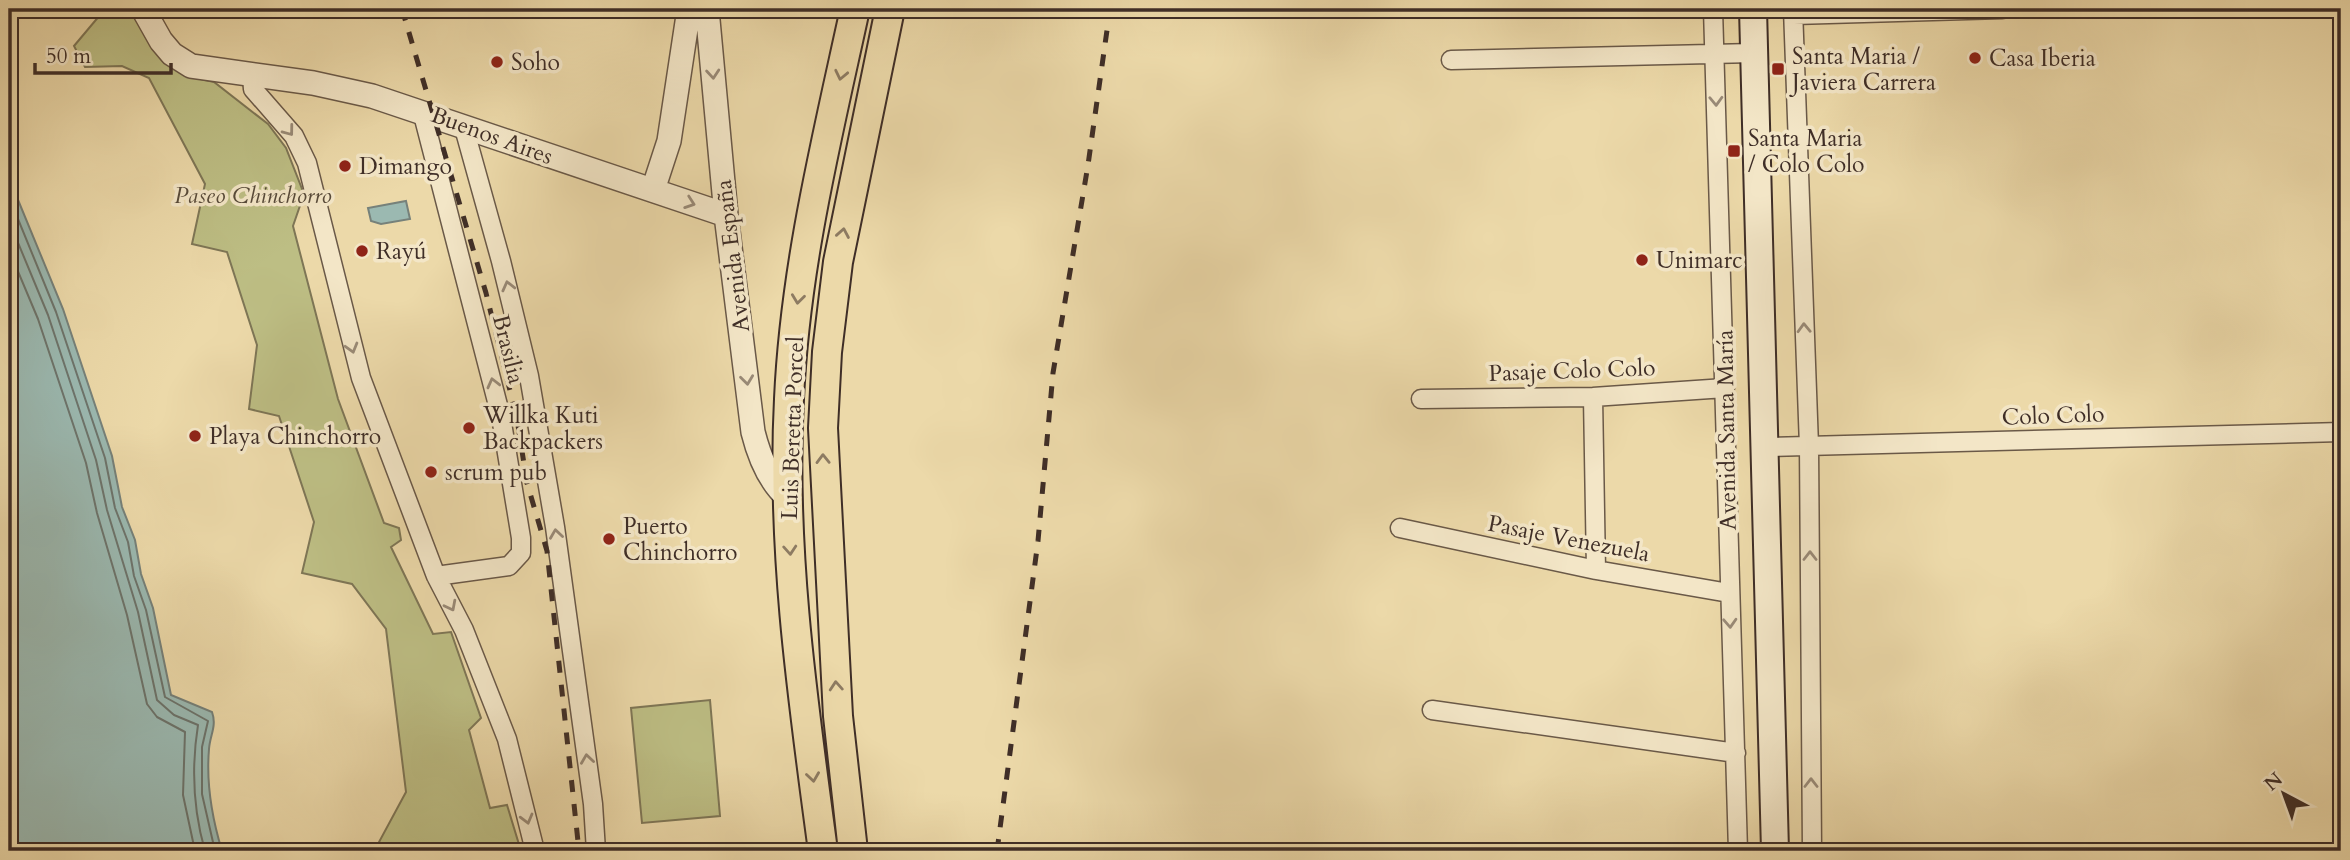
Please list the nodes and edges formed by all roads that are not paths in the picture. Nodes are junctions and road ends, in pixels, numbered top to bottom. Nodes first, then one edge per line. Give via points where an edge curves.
1 (143, 9) edge
2 (689, 9) edge
3 (700, 9) edge
4 (855, 9) edge
5 (890, 9) edge
6 (1713, 9) edge
7 (1753, 9) edge
8 (2002, 9) edge
9 (1793, 12) edge
10 (1754, 53) junction
11 (1714, 54) junction
12 (1451, 60) dead end
13 (252, 76) junction
14 (422, 111) junction
15 (464, 128) junction
16 (653, 190) junction
17 (726, 215) junction
18 (1724, 388) junction
19 (1592, 397) junction
20 (1421, 399) dead end
21 (2341, 432) edge
22 (1809, 446) junction
23 (1766, 447) junction
24 (787, 497) junction
25 (1400, 528) dead end
26 (1596, 570) junction
27 (436, 576) junction
28 (1729, 593) junction
29 (1432, 710) dead end
30 (1736, 753) junction
31 (535, 851) edge
32 (596, 851) edge
33 (822, 851) edge
34 (853, 851) edge
35 (1738, 851) edge
36 (1775, 851) edge
37 (1812, 851) edge

1 - 13 street, Buenos Aires via 172,54 191,66
2 - 16 street via 669,141
3 -> 17 street, Avenida España via 708,20
4 -> 24 main road, Luis Beretta Porcel via 802,267 789,399
34 -> 5 main road, Luis Beretta Porcel via 831,613 824,403 838,262
6 - 11 street, Avenida Santa María
7 - 10 main road, Avenida Santa María
8 - 9 street
22 -> 9 street
10 - 11 street
10 - 23 main road, Avenida Santa María
11 - 12 street
11 -> 18 street, Avenida Santa María
13 - 14 street, Buenos Aires via 313,83
13 -> 27 street via 253,89 294,136 307,163 361,378
14 - 15 street, Buenos Aires
27 -> 14 street, Brasilia via 509,566 521,553 521,538 501,416
15 - 16 street, Buenos Aires
32 -> 15 street via 555,527 529,376
16 -> 17 street, Buenos Aires
17 -> 24 street, Avenida España via 753,432 771,478
18 - 19 street, Pasaje Colo Colo
18 - 28 street, Avenida Santa María
19 - 20 street, Pasaje Colo Colo
19 - 26 street
21 - 22 street, Colo Colo
22 - 23 street, Colo Colo
37 -> 22 street
23 - 36 main road, Avenida Santa María
24 -> 33 main road, Luis Beretta Porcel via 798,647
25 - 26 street, Pasaje Venezuela
26 - 28 street, Pasaje Venezuela
27 -> 31 street via 464,630 507,739
28 -> 30 street, Avenida Santa María
29 - 30 street
30 - 35 street, Avenida Santa María

